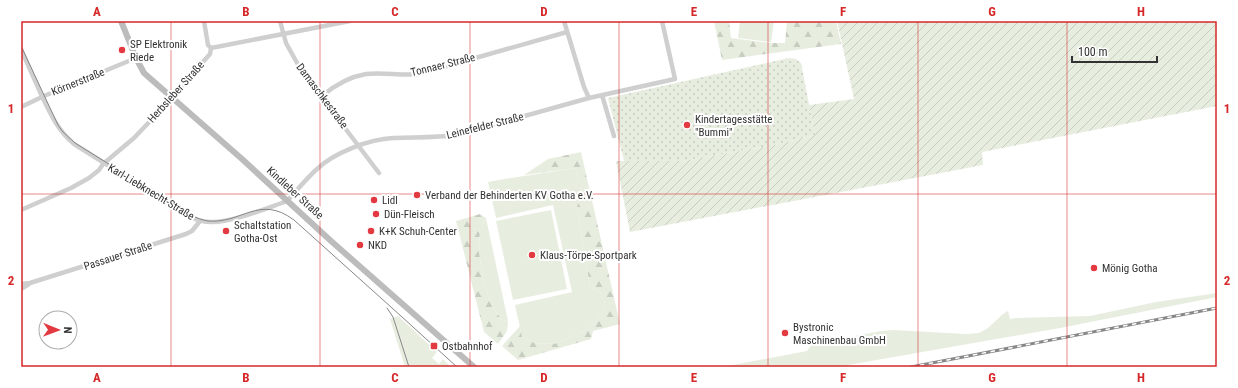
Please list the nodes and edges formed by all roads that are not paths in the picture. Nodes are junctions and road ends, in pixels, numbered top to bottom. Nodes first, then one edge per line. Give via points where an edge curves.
1 (121, 21) edge
2 (204, 21) edge
3 (280, 21) edge
4 (350, 21) edge
5 (564, 21) edge
6 (662, 21) edge
7 (567, 32) junction
8 (283, 34) junction
9 (211, 48) junction
10 (21, 49) edge
11 (136, 58) junction
12 (602, 95) junction
13 (322, 96) junction
14 (43, 97) junction
15 (171, 97) junction
16 (589, 98) junction
17 (21, 107) edge
18 (614, 136) dead end
19 (359, 146) junction
20 (104, 163) junction
21 (379, 173) dead end
22 (288, 200) junction
23 (21, 210) edge
24 (200, 221) junction
25 (30, 283) junction
26 (21, 284) edge
27 (21, 289) edge
28 (474, 367) edge

1 - 11 main road, Kindleber Straße
2 - 9 street via 208,45
3 - 8 street, Damaschkestraße
4 - 8 street
5 - 7 street
6 - 12 street, Leinefelder Straße via 675,80
7 - 13 street, Tonnaer Straße via 419,74 358,76 337,84
7 - 16 street
8 - 9 street
8 - 13 street, Damaschkestraße via 298,65
9 - 15 street, Herbsleber Straße via 210,54
10 - 14 street, Karl-Liebknecht-Straße
11 - 14 street, Körnerstraße
11 - 15 main road, Kindleber Straße via 144,73
12 - 16 street, Leinefelder Straße
12 - 18 street
13 - 19 street, Damaschkestraße
14 - 17 street, Körnerstraße
14 - 20 street, Karl-Liebknecht-Straße via 62,133
15 - 20 street, Herbsleber Straße via 134,138
15 - 22 main road, Kindleber Straße
16 - 19 street, Leinefelder Straße via 457,135 436,138 392,138
19 - 21 street, Damaschkestraße
19 - 22 street, Leinefelder Straße via 334,157 318,168
20 - 23 street, Herbsleber Straße via 89,178
20 - 24 street, Karl-Liebknecht-Straße via 186,215
22 - 24 street, Karl-Liebknecht-Straße via 224,221
22 - 28 main road, Kindleber Straße
24 - 25 street, Passauer Straße via 186,234
25 - 26 street, Passauer Straße
25 - 27 street, Passauer Straße

